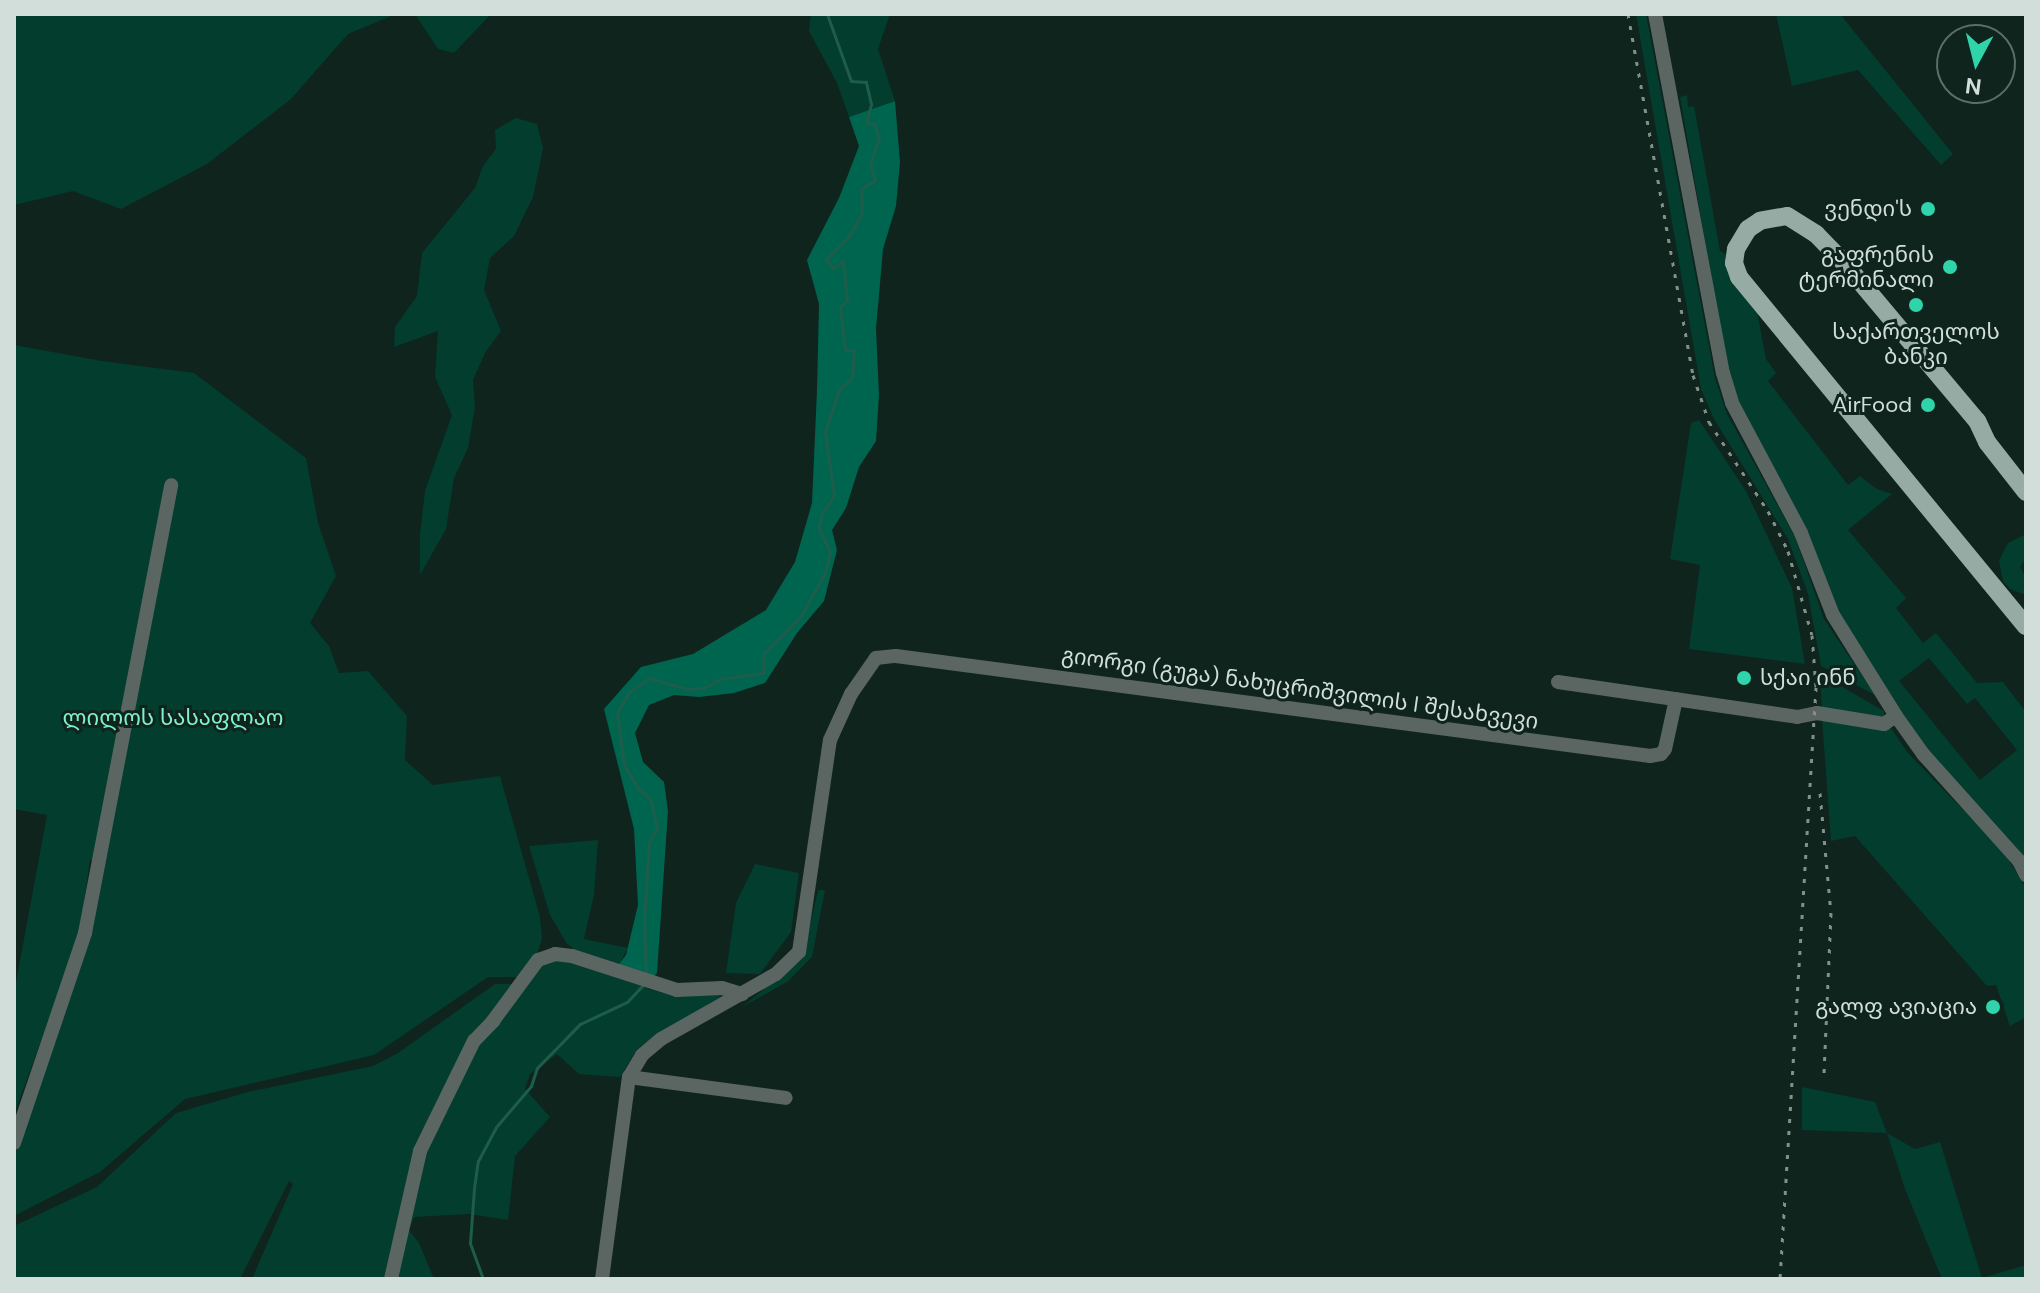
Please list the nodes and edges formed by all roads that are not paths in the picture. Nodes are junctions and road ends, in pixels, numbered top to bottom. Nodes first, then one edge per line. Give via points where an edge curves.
1 (1655, 14) edge
2 (171, 485) dead end
3 (2026, 492) edge
4 (2002, 596) junction
5 (2026, 604) edge
6 (2026, 626) edge
7 (1558, 682) dead end
8 (1676, 699) junction
9 (1896, 716) junction
10 (2026, 875) edge
11 (742, 994) junction
12 (629, 1077) junction
13 (786, 1098) dead end
14 (14, 1143) edge
15 (391, 1279) edge
16 (602, 1279) edge

1 - 9 street via 1732,403 1801,533 1833,615
2 - 14 street via 85,933
3 - 4 main road via 1977,421 1816,234 1787,216 1748,229 1736,249 1739,277
4 - 5 main road
4 - 6 main road
7 - 8 street
8 - 9 street via 1879,724
8 - 11 street, გიორგი (გუგა) ნახუცრიშვილის I შესახვევი via 1665,749 1650,756 884,655 876,658 851,694 830,740 799,952 776,974
9 - 10 street
11 - 12 street via 661,1039 642,1055
11 - 15 street via 722,988 677,990 572,956 538,960 474,1041 420,1151
12 - 13 street
12 - 16 street

